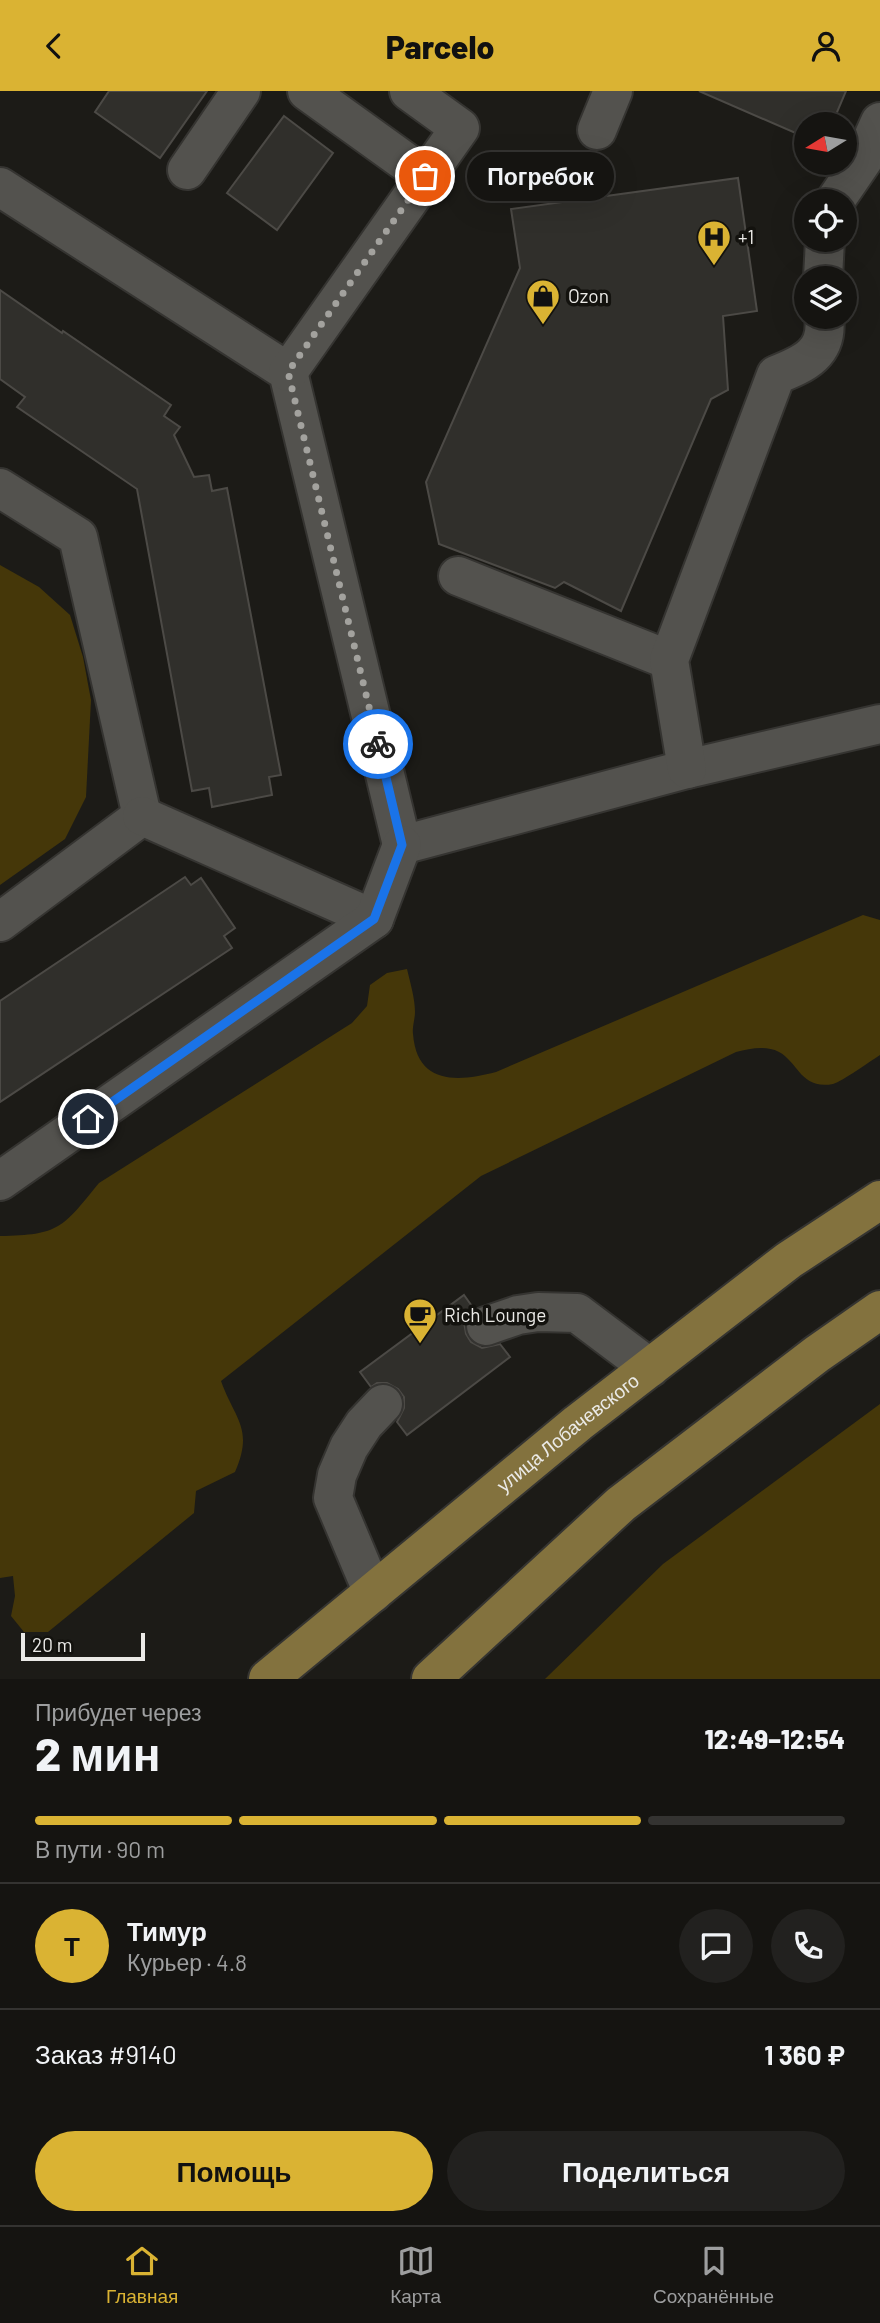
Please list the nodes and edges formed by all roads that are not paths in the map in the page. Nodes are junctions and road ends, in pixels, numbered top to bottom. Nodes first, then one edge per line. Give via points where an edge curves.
1 (241, 91) edge
2 (307, 91) edge
3 (409, 91) edge
4 (613, 91) edge
5 (880, 122) edge
6 (597, 130) dead end
7 (187, 170) dead end
8 (425, 176) junction
9 (0, 187) edge
10 (843, 189) edge
11 (825, 329) edge
12 (288, 372) junction
13 (0, 488) edge
14 (458, 576) dead end
15 (669, 660) junction
16 (880, 724) edge
17 (687, 769) junction
18 (142, 816) junction
19 (402, 845) junction
20 (374, 919) junction
21 (0, 922) edge
22 (0, 1181) edge
23 (880, 1200) edge
24 (880, 1310) edge
25 (486, 1326) dead end
26 (650, 1368) junction
27 (383, 1404) dead end
28 (373, 1593) junction
29 (268, 1679) edge
30 (431, 1679) edge

1 - 7 lane
2 - 8 lane
3 - 8 lane via 460,128
4 - 6 lane
5 - 10 lane
8 - 12 lane
9 - 12 lane
11 - 15 lane via 819,348 805,364 776,375
12 - 19 lane
13 - 18 lane via 78,537
14 - 15 lane
15 - 17 lane
16 - 17 lane
17 - 19 lane
18 - 20 lane
18 - 21 lane
19 - 20 lane
20 - 22 lane
23 - 26 main road, улица Лобачевского via 789,1260
24 - 30 main road via 621,1504
25 - 26 lane via 528,1314 577,1313
26 - 28 main road, улица Лобачевского
27 - 28 lane via 349,1447 333,1498
28 - 29 main road, улица Лобачевского

